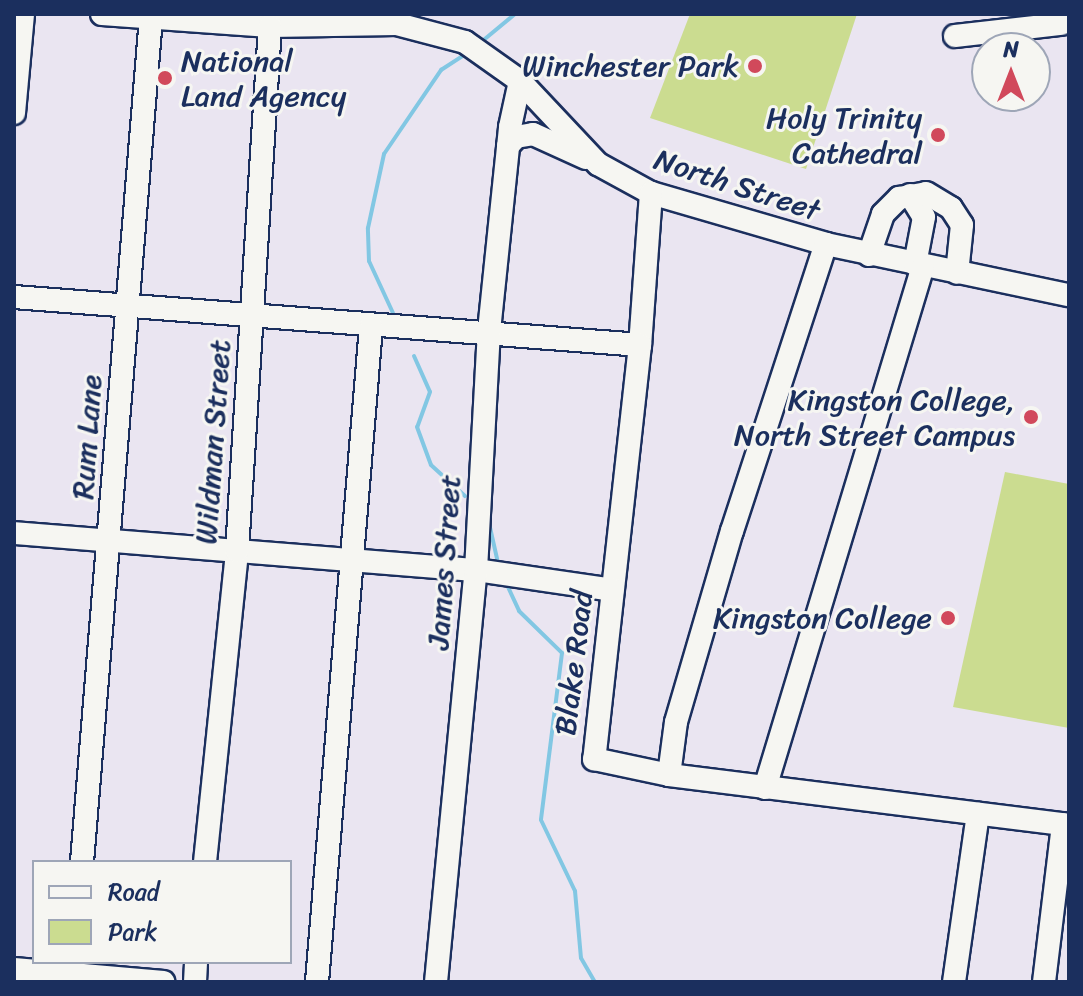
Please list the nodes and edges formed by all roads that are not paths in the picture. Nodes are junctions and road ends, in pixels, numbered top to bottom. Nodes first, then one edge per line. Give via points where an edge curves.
1 (23, 14) edge
2 (102, 14) edge
3 (151, 17) junction
4 (397, 19) edge
5 (1061, 24) dead end
6 (270, 26) junction
7 (955, 36) dead end
8 (520, 81) junction
9 (14, 113) edge
10 (508, 146) junction
11 (598, 164) junction
12 (651, 193) junction
13 (910, 195) junction
14 (942, 202) junction
15 (924, 217) junction
16 (826, 244) junction
17 (869, 255) junction
18 (919, 265) junction
19 (957, 273) junction
20 (1069, 295) edge
21 (14, 297) edge
22 (127, 308) junction
23 (251, 317) junction
24 (371, 326) junction
25 (489, 331) junction
26 (640, 345) junction
27 (14, 533) edge
28 (109, 540) junction
29 (237, 551) junction
30 (352, 560) junction
31 (476, 570) junction
32 (613, 590) junction
33 (669, 775) junction
34 (765, 788) junction
35 (978, 814) junction
36 (1066, 824) edge
37 (82, 860) edge
38 (205, 860) edge
39 (14, 969) edge
40 (72, 973) edge
41 (163, 982) edge
42 (317, 982) edge
43 (436, 982) edge
44 (954, 982) edge
45 (1044, 982) edge

1 - 9 street
2 - 3 street, North Street
3 - 6 street, North Street
3 - 22 street, Rum Lane
4 - 6 street, North Street
4 - 8 street, North Street via 465,42
5 - 7 street
6 - 23 street, Wildman Street
8 - 10 street, James Street
8 - 11 street, North Street
10 - 11 street via 516,137 533,134
10 - 25 street, James Street
11 - 12 street, North Street
12 - 16 street, North Street
12 - 26 street, Blake Road
13 - 14 street via 926,193
13 - 15 street
13 - 17 street via 883,214
14 - 15 street
14 - 19 street via 962,225
15 - 18 street
16 - 17 street, North Street
16 - 33 street via 732,531 676,722
17 - 18 street, North Street
18 - 19 street, North Street
18 - 34 street
19 - 20 street, North Street
21 - 22 street
22 - 23 street
22 - 28 street, Rum Lane
23 - 24 street
23 - 29 street, Wildman Street
24 - 25 street
24 - 30 street
25 - 26 street
25 - 31 street, James Street
26 - 32 street, Blake Road
27 - 28 street
28 - 29 street
28 - 37 street, Rum Lane
29 - 30 street
29 - 38 street, Wildman Street
30 - 31 street
30 - 42 street
31 - 32 street
31 - 43 street, James Street
32 - 33 street, Blake Road via 593,756
33 - 34 street, Blake Road
34 - 35 street, Blake Road
35 - 36 street, Blake Road
35 - 44 street
36 - 45 street
39 - 40 street
40 - 41 street

